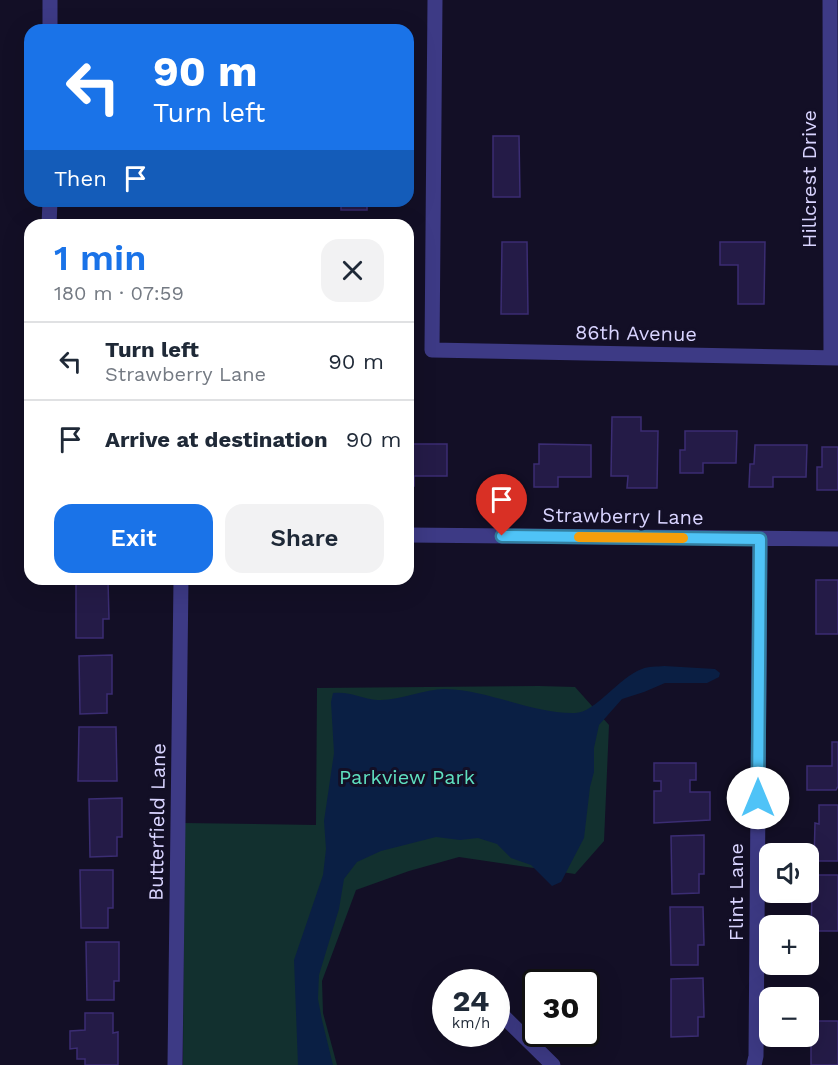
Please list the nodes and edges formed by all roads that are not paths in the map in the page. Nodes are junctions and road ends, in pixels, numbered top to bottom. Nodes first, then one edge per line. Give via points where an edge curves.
1 (50, 0) edge
2 (435, 0) edge
3 (830, 0) edge
4 (50, 24) edge
5 (835, 358) edge
6 (414, 535) edge
7 (760, 539) junction
8 (838, 539) edge
9 (181, 585) edge
10 (510, 1023) edge
11 (175, 1065) edge
12 (553, 1065) edge
13 (754, 1065) edge

1 - 4 street
2 - 5 street, 86th Avenue via 432,350
3 - 5 street, Hillcrest Drive
6 - 7 street, Strawberry Lane
7 - 8 street, Strawberry Lane
7 - 13 street, Flint Lane
9 - 11 street, Butterfield Lane
10 - 12 street

